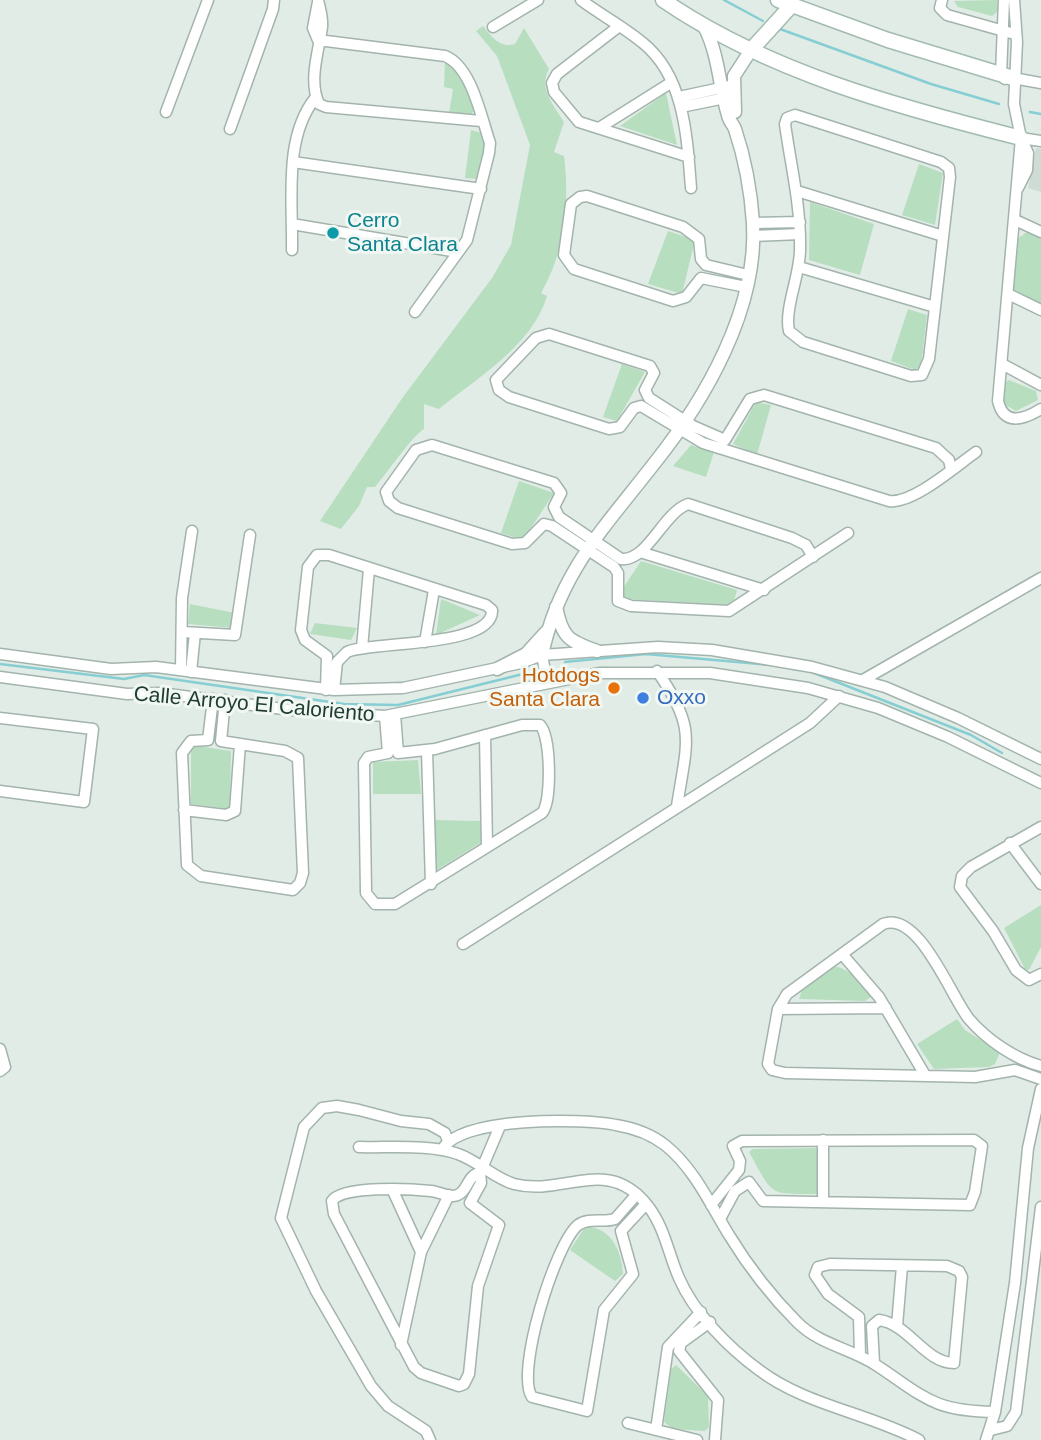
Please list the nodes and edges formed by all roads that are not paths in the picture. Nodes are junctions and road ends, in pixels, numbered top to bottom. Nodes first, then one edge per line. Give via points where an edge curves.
1 (208, 0) edge
2 (274, 0) edge
3 (538, 0) edge
4 (581, 0) edge
5 (942, 0) edge
6 (1004, 0) edge
7 (1014, 0) edge
8 (318, 1) edge
9 (665, 1) edge
10 (790, 2) edge
11 (494, 27) dead end
12 (618, 27) junction
13 (705, 28) junction
14 (1010, 33) junction
15 (318, 40) junction
16 (751, 50) junction
17 (1009, 80) junction
18 (672, 82) junction
19 (1041, 83) edge
20 (728, 92) junction
21 (316, 97) junction
22 (680, 102) junction
23 (166, 113) dead end
24 (481, 121) junction
25 (599, 128) junction
26 (230, 129) dead end
27 (1021, 138) junction
28 (1041, 141) edge
29 (689, 158) junction
30 (293, 162) junction
31 (691, 188) dead end
32 (481, 189) junction
33 (797, 191) junction
34 (1015, 220) junction
35 (800, 222) junction
36 (292, 224) junction
37 (753, 230) junction
38 (1041, 232) edge
39 (800, 234) junction
40 (943, 236) junction
41 (292, 250) dead end
42 (458, 252) junction
43 (799, 267) junction
44 (747, 281) junction
45 (1007, 294) junction
46 (935, 307) junction
47 (1041, 310) edge
48 (415, 312) dead end
49 (1002, 364) junction
50 (1041, 385) edge
51 (1041, 409) edge
52 (681, 425) junction
53 (724, 445) junction
54 (976, 452) dead end
55 (951, 470) junction
56 (192, 531) dead end
57 (848, 533) dead end
58 (250, 536) dead end
59 (589, 544) junction
60 (640, 552) junction
61 (813, 557) junction
62 (369, 569) junction
63 (1041, 578) edge
64 (435, 590) junction
65 (764, 590) junction
66 (556, 604) junction
67 (183, 632) junction
68 (547, 632) junction
69 (195, 633) junction
70 (425, 642) junction
71 (362, 648) junction
72 (597, 651) junction
73 (0, 654) edge
74 (542, 655) junction
75 (497, 669) junction
76 (186, 671) junction
77 (657, 671) junction
78 (0, 677) edge
79 (863, 680) junction
80 (547, 682) junction
81 (330, 690) junction
82 (839, 696) junction
83 (219, 700) junction
84 (390, 716) junction
85 (0, 718) edge
86 (485, 735) junction
87 (208, 740) junction
88 (221, 741) junction
89 (240, 744) junction
90 (426, 750) junction
91 (393, 753) junction
92 (1041, 759) edge
93 (1041, 783) edge
94 (0, 791) edge
95 (677, 806) junction
96 (184, 810) junction
97 (1041, 827) edge
98 (1010, 843) junction
99 (487, 846) junction
100 (431, 884) junction
101 (1041, 884) edge
102 (463, 944) dead end
103 (842, 954) junction
104 (1041, 974) edge
105 (886, 1008) junction
106 (778, 1009) junction
107 (0, 1049) edge
108 (1041, 1066) edge
109 (0, 1072) edge
110 (925, 1075) junction
111 (1041, 1079) edge
112 (1041, 1089) edge
113 (500, 1126) junction
114 (823, 1140) junction
115 (445, 1145) junction
116 (359, 1147) dead end
117 (479, 1175) junction
118 (393, 1191) junction
119 (637, 1194) junction
120 (449, 1195) junction
121 (823, 1201) junction
122 (646, 1204) junction
123 (711, 1205) junction
124 (1041, 1207) edge
125 (720, 1219) junction
126 (421, 1252) junction
127 (902, 1266) junction
128 (701, 1312) junction
129 (710, 1322) junction
130 (897, 1326) junction
131 (401, 1345) junction
132 (860, 1356) junction
133 (874, 1363) junction
134 (995, 1412) junction
135 (628, 1423) dead end
136 (656, 1430) junction
137 (988, 1435) edge
138 (430, 1440) edge
139 (697, 1440) edge
140 (715, 1440) edge
141 (919, 1440) edge

1 - 23 street
2 - 26 street
3 - 11 street
4 - 12 street
5 - 14 street via 940,8 947,15
6 - 14 street
7 - 14 street
8 - 15 street via 322,28
9 - 13 main road
10 - 16 main road
10 - 17 main road
12 - 18 street via 651,49
12 - 25 street via 557,74 552,83 569,113 579,122
13 - 16 main road
13 - 20 street
14 - 17 street
15 - 21 street
15 - 24 street via 453,59 467,74
16 - 20 street
16 - 27 main road via 880,97
17 - 19 street
17 - 27 street
18 - 22 street
18 - 25 street
20 - 22 street
20 - 37 street via 747,177
21 - 24 street via 318,104 326,107
21 - 30 street via 304,111
22 - 29 street
24 - 32 street via 490,147
25 - 29 street
27 - 28 street
27 - 34 street
29 - 31 street
30 - 32 street
30 - 36 street
32 - 42 street via 469,235
33 - 35 street
33 - 40 street
33 - 40 street via 785,124 791,116 945,165 950,177
34 - 38 street
34 - 45 street
35 - 37 street
35 - 39 street
36 - 41 street
36 - 42 street
37 - 39 street
37 - 44 street
39 - 43 street
40 - 46 street
42 - 48 street
43 - 46 street
43 - 46 street via 788,320 792,336 905,374 922,375 928,365
44 - 44 street via 706,265 699,239 683,227 587,196 572,204 564,255 574,269 673,301 686,297 701,278
44 - 52 street via 725,346
45 - 47 street
45 - 49 street
49 - 50 street
49 - 51 street via 998,401 1002,411 1019,420
52 - 52 street via 646,395 654,373 650,366 549,334 536,338 496,380 499,390 509,397 610,429 620,427 634,408 642,406
52 - 53 street
52 - 59 street
53 - 55 street via 897,502
53 - 55 street via 750,399 764,395 936,449 949,460
54 - 55 street
56 - 67 street via 182,598
57 - 61 street
58 - 69 street via 235,635
59 - 59 street via 559,517 554,507 561,494 554,483 432,445 416,450 386,492 398,508 512,544 529,541 544,524
59 - 60 street via 625,560
59 - 65 street via 617,571 618,601 631,606 729,611
59 - 66 street
60 - 61 street via 675,511 688,504 792,538 806,545
60 - 65 street
61 - 65 street
62 - 64 street
62 - 71 street
62 - 81 street via 322,554 308,567 301,630 305,640 327,656
63 - 79 street
64 - 70 street
64 - 70 street via 486,605 493,614 485,626
66 - 68 street
66 - 72 street via 561,629 570,640
67 - 69 street
67 - 76 street
68 - 74 street
68 - 75 street via 526,654
69 - 76 street
70 - 71 street
71 - 81 street via 339,659
72 - 74 street, Calle Arroyo El Caloriento
72 - 79 street, Calle Arroyo El Caloriento via 712,650
73 - 76 street, Calle Arroyo El Caloriento via 111,669
74 - 75 street, Calle Arroyo El Caloriento
74 - 80 street
75 - 81 street, Calle Arroyo El Caloriento via 403,688
76 - 81 street, Calle Arroyo El Caloriento
77 - 80 street, Calle Arroyo El Caloriento via 599,673
77 - 82 street, Calle Arroyo El Caloriento via 741,677
77 - 95 street via 677,699 686,724
78 - 83 street, Calle Arroyo El Caloriento via 127,694 160,692
79 - 92 street, Calle Arroyo El Caloriento via 925,703
80 - 84 street, Calle Arroyo El Caloriento
82 - 93 street, Calle Arroyo El Caloriento via 926,727
82 - 95 street via 810,723
83 - 84 street, Calle Arroyo El Caloriento
83 - 87 street
83 - 88 street
84 - 91 street
85 - 94 street via 93,730 84,802
86 - 90 street
86 - 99 street
86 - 99 street via 531,724 544,728 548,789 545,810
87 - 88 street
87 - 96 street via 191,741 184,749
88 - 89 street
89 - 96 street via 235,811 226,815
89 - 96 street via 285,751 298,758 303,873 298,887 279,890 201,876 190,869 185,859
90 - 91 street
90 - 100 street
91 - 100 street via 368,757 364,763 366,893 375,904 395,904
95 - 102 street
97 - 98 street
98 - 101 street
98 - 104 street via 966,871 960,887 1019,975 1029,980
99 - 100 street
103 - 105 street
103 - 106 street via 787,994
103 - 108 street via 883,924 898,923 923,945 970,1020 1013,1054
105 - 106 street
105 - 110 street
106 - 110 street via 768,1064 777,1072
107 - 109 street via 6,1060
110 - 111 street via 975,1077 1015,1070
112 - 134 street via 1028,1148 1015,1283
113 - 115 street
113 - 117 street
113 - 123 street via 585,1122 635,1129 674,1153
114 - 121 street
114 - 121 street via 974,1140 983,1150 970,1205
114 - 123 street via 737,1142 733,1146 739,1170
115 - 116 street
115 - 117 street
115 - 138 street via 445,1133 429,1124 337,1106 322,1108 304,1127 281,1218 316,1291 379,1397 426,1432
117 - 119 street via 515,1184 605,1179
117 - 120 street via 461,1193
117 - 131 street via 470,1203 499,1226 478,1286 467,1379 459,1386 421,1373
118 - 120 street
118 - 126 street
118 - 131 street via 342,1192 334,1196 331,1205
119 - 122 street
119 - 122 street via 615,1219 578,1226 550,1271 538,1316 528,1386 532,1396 587,1411 604,1310 633,1274 621,1231
120 - 126 street
121 - 125 street via 763,1201 749,1182 735,1191
122 - 128 street via 666,1237 683,1286
123 - 125 street
124 - 137 street via 1016,1412 1007,1426
125 - 132 street via 747,1262 797,1323 828,1345
126 - 131 street
127 - 130 street
127 - 130 street via 952,1266 959,1271 954,1363 937,1358
127 - 132 street via 830,1264 816,1271 821,1287 859,1317
128 - 129 street
128 - 136 street via 668,1347
129 - 140 street via 683,1340 679,1348 718,1400
129 - 141 street via 771,1378
130 - 133 street via 884,1320 873,1323
132 - 133 street
133 - 134 street via 933,1404
134 - 137 street
135 - 136 street
136 - 139 street

